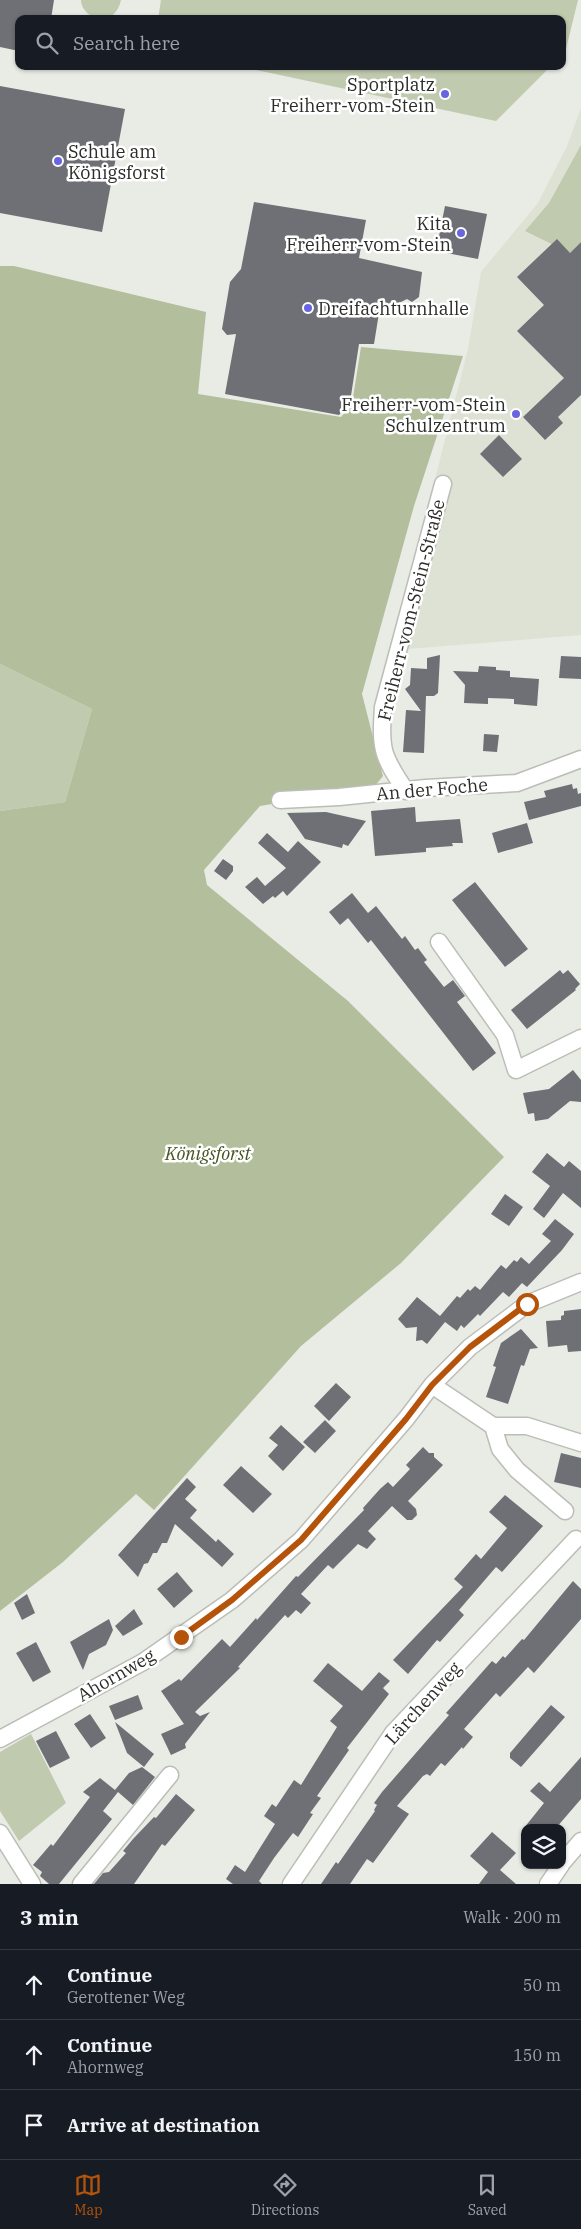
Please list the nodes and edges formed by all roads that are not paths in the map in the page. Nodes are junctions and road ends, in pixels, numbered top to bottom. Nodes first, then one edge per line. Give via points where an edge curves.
1 (443, 484) dead end
2 (581, 759) edge
3 (406, 790) junction
4 (280, 800) dead end
5 (439, 942) dead end
6 (581, 1038) edge
7 (581, 1282) edge
8 (432, 1385) junction
9 (493, 1426) junction
10 (581, 1443) edge
11 (566, 1511) dead end
12 (576, 1539) dead end
13 (0, 1739) edge
14 (170, 1774) dead end
15 (0, 1833) edge
16 (581, 1841) edge
17 (566, 1859) edge
18 (558, 1869) edge
19 (32, 1884) edge
20 (81, 1884) edge
21 (291, 1884) edge
22 (548, 1884) edge

1 - 3 street, Freiherr-vom-Stein-Straße via 383,707 381,737 387,763
2 - 3 street, An der Foche via 517,783
3 - 4 street, An der Foche
5 - 6 street via 505,1035 516,1070
7 - 8 street, Ahornweg via 527,1304 470,1347
8 - 9 street
8 - 13 street, Ahornweg via 301,1540 232,1600 143,1662
9 - 10 street via 527,1426
9 - 11 street via 500,1449 517,1470
12 - 21 street, Lärchenweg via 393,1733
14 - 20 street
15 - 19 street
16 - 17 street
18 - 22 street

